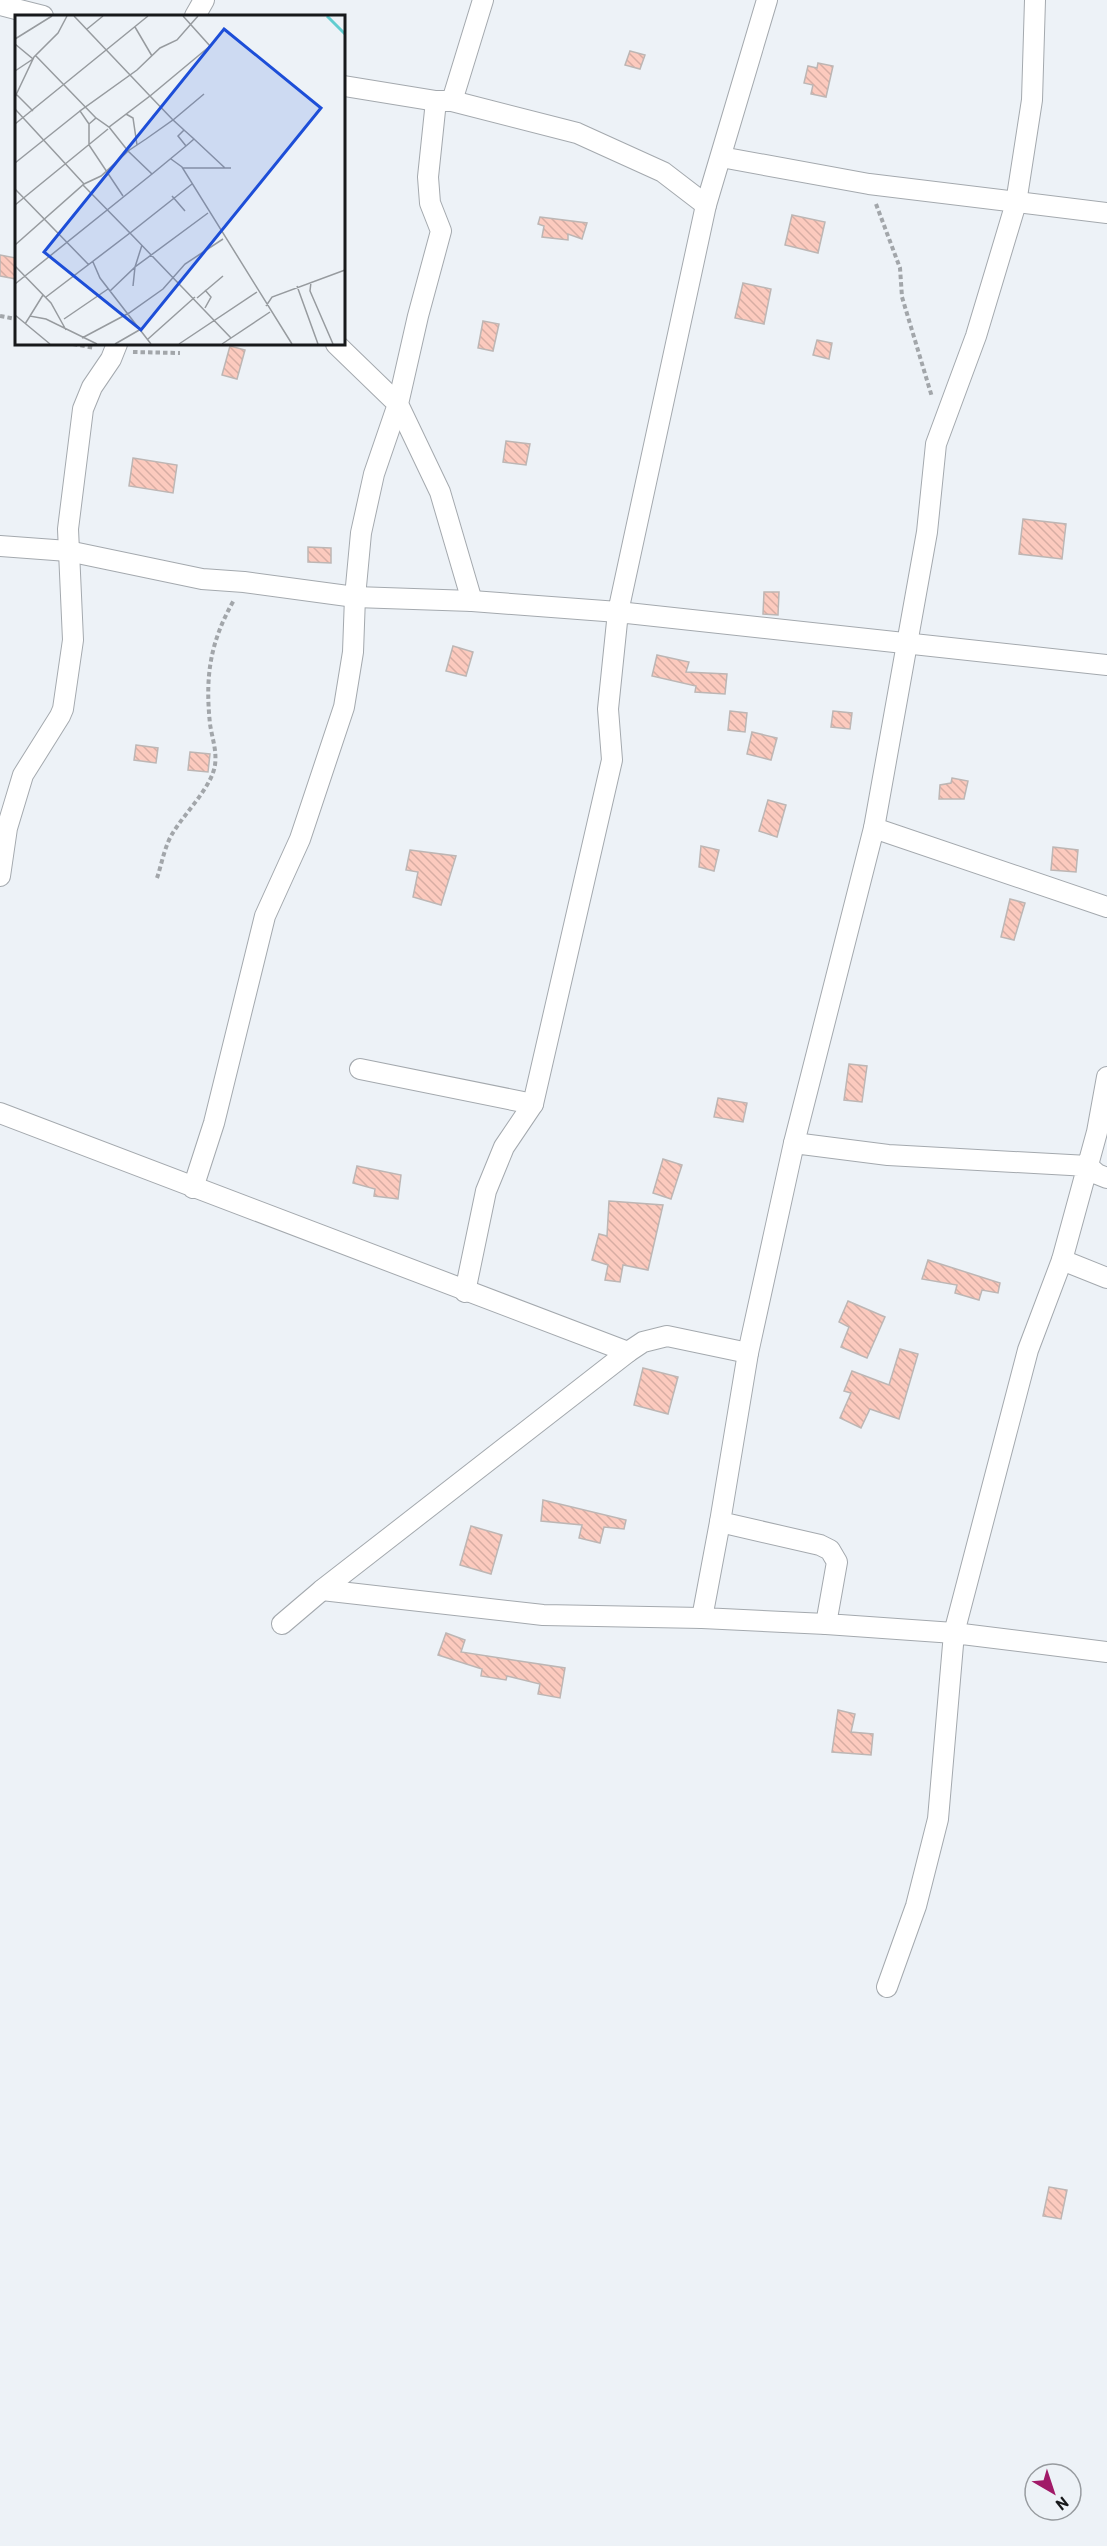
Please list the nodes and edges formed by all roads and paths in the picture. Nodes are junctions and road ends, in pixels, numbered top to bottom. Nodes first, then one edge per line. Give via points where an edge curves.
1 (204, 0) edge
2 (483, 0) edge
3 (767, 0) edge
4 (1035, 0) edge
5 (4, 4) edge
6 (40, 15) edge
7 (196, 15) edge
8 (345, 86) edge
9 (444, 101) junction
10 (721, 157) junction
11 (869, 184) junction
12 (1016, 203) junction
13 (706, 205) junction
14 (1107, 213) edge
15 (0, 316) edge
16 (15, 319) edge
17 (117, 345) edge
18 (337, 345) edge
19 (398, 404) junction
20 (933, 404) dead end
21 (0, 546) edge
22 (68, 551) junction
23 (244, 582) junction
24 (355, 597) junction
25 (472, 601) junction
26 (618, 612) junction
27 (909, 643) junction
28 (1107, 665) edge
29 (874, 828) junction
30 (0, 876) edge
31 (157, 878) dead end
32 (1107, 907) edge
33 (360, 1069) dead end
34 (1107, 1077) edge
35 (533, 1104) junction
36 (0, 1113) edge
37 (794, 1143) junction
38 (1088, 1166) junction
39 (1107, 1178) edge
40 (193, 1188) junction
41 (1062, 1260) junction
42 (1107, 1278) edge
43 (465, 1292) junction
44 (628, 1353) junction
45 (748, 1353) junction
46 (720, 1522) junction
47 (322, 1590) junction
48 (702, 1618) junction
49 (282, 1624) dead end
50 (826, 1624) junction
51 (954, 1633) junction
52 (1107, 1652) edge
53 (887, 1987) dead end

1 - 7 street
2 - 9 street
3 - 10 street
4 - 12 street via 1032,100
5 - 6 street
8 - 9 street
9 - 13 street via 577,133 663,172
9 - 19 street via 428,177 430,203 441,231
10 - 11 street
10 - 13 street
11 - 12 street
11 - 20 path via 900,268 902,297
12 - 14 street
12 - 27 street via 976,336 936,444
13 - 26 street
15 - 16 path
17 - 22 street via 83,410
18 - 19 street
19 - 24 street via 374,474 361,533
19 - 25 street via 440,492
21 - 22 street
22 - 23 street via 202,579
22 - 30 street via 73,640 63,709 23,775 7,828
23 - 24 street
23 - 31 path via 222,621 209,664 215,767 172,833
24 - 25 street
24 - 40 street via 354,652 344,707 300,839 265,916 214,1123
25 - 26 street
26 - 27 street
26 - 35 street via 608,709 612,760
27 - 28 street
27 - 29 street
29 - 32 street
29 - 37 street
33 - 35 street
34 - 38 street
35 - 43 street via 504,1147 486,1191
36 - 40 street
37 - 38 street via 888,1155
37 - 45 street
38 - 39 street
38 - 41 street
40 - 43 street
41 - 42 street
41 - 51 street via 1028,1350
43 - 44 street
44 - 45 street via 643,1342 667,1336
44 - 47 street
45 - 46 street
46 - 48 street
46 - 50 street via 830,1550 837,1562
47 - 48 street via 543,1615
47 - 49 street
48 - 50 street
50 - 51 street
51 - 52 street
51 - 53 street via 938,1819 916,1906

